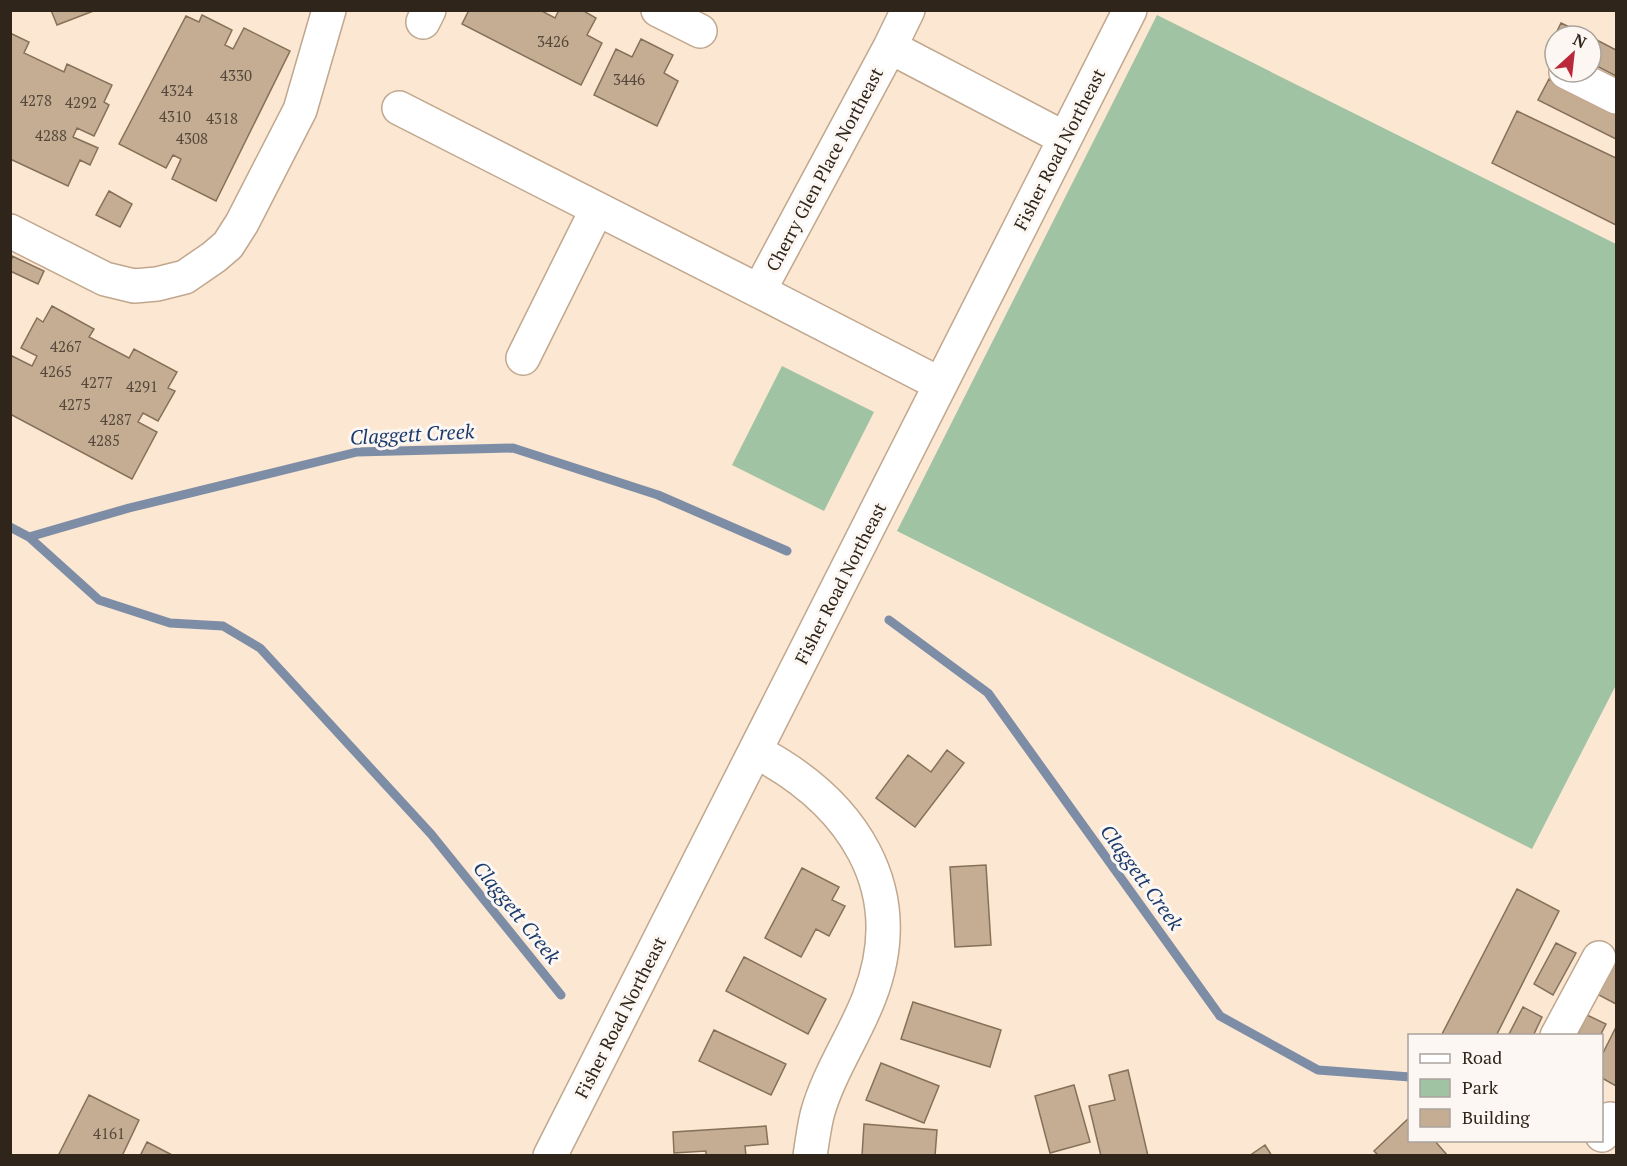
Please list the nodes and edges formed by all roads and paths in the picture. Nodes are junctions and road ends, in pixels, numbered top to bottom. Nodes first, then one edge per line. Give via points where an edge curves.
1 (329, 10) edge
2 (658, 10) edge
3 (908, 10) edge
4 (1130, 10) edge
5 (700, 31) dead end
6 (890, 46) junction
7 (1591, 84) edge
8 (1617, 97) edge
9 (399, 108) dead end
10 (1064, 138) junction
11 (597, 209) junction
12 (10, 231) edge
13 (759, 291) junction
14 (523, 358) dead end
15 (940, 384) junction
16 (755, 752) junction
17 (1599, 958) dead end
18 (1558, 1034) edge
19 (550, 1155) edge
20 (810, 1155) edge

1 - 12 street via 300,110 242,223 214,257 184,277 134,286 105,279
2 - 5 street
3 - 6 street, Cherry Glen Place Northeast
4 - 10 street, Fisher Road Northeast
6 - 10 street, Cherry Glen Place Northeast
6 - 13 street, Cherry Glen Place Northeast
7 - 8 street
9 - 11 street, Cherry Glen Place Northeast
10 - 15 street, Fisher Road Northeast
11 - 13 street, Cherry Glen Place Northeast
11 - 14 street
13 - 15 street, Cherry Glen Place Northeast
15 - 16 street, Fisher Road Northeast
16 - 19 street, Fisher Road Northeast
16 - 20 street via 799,777 844,819 870,861 880,901 883,925 876,973 817,1114
17 - 18 street

